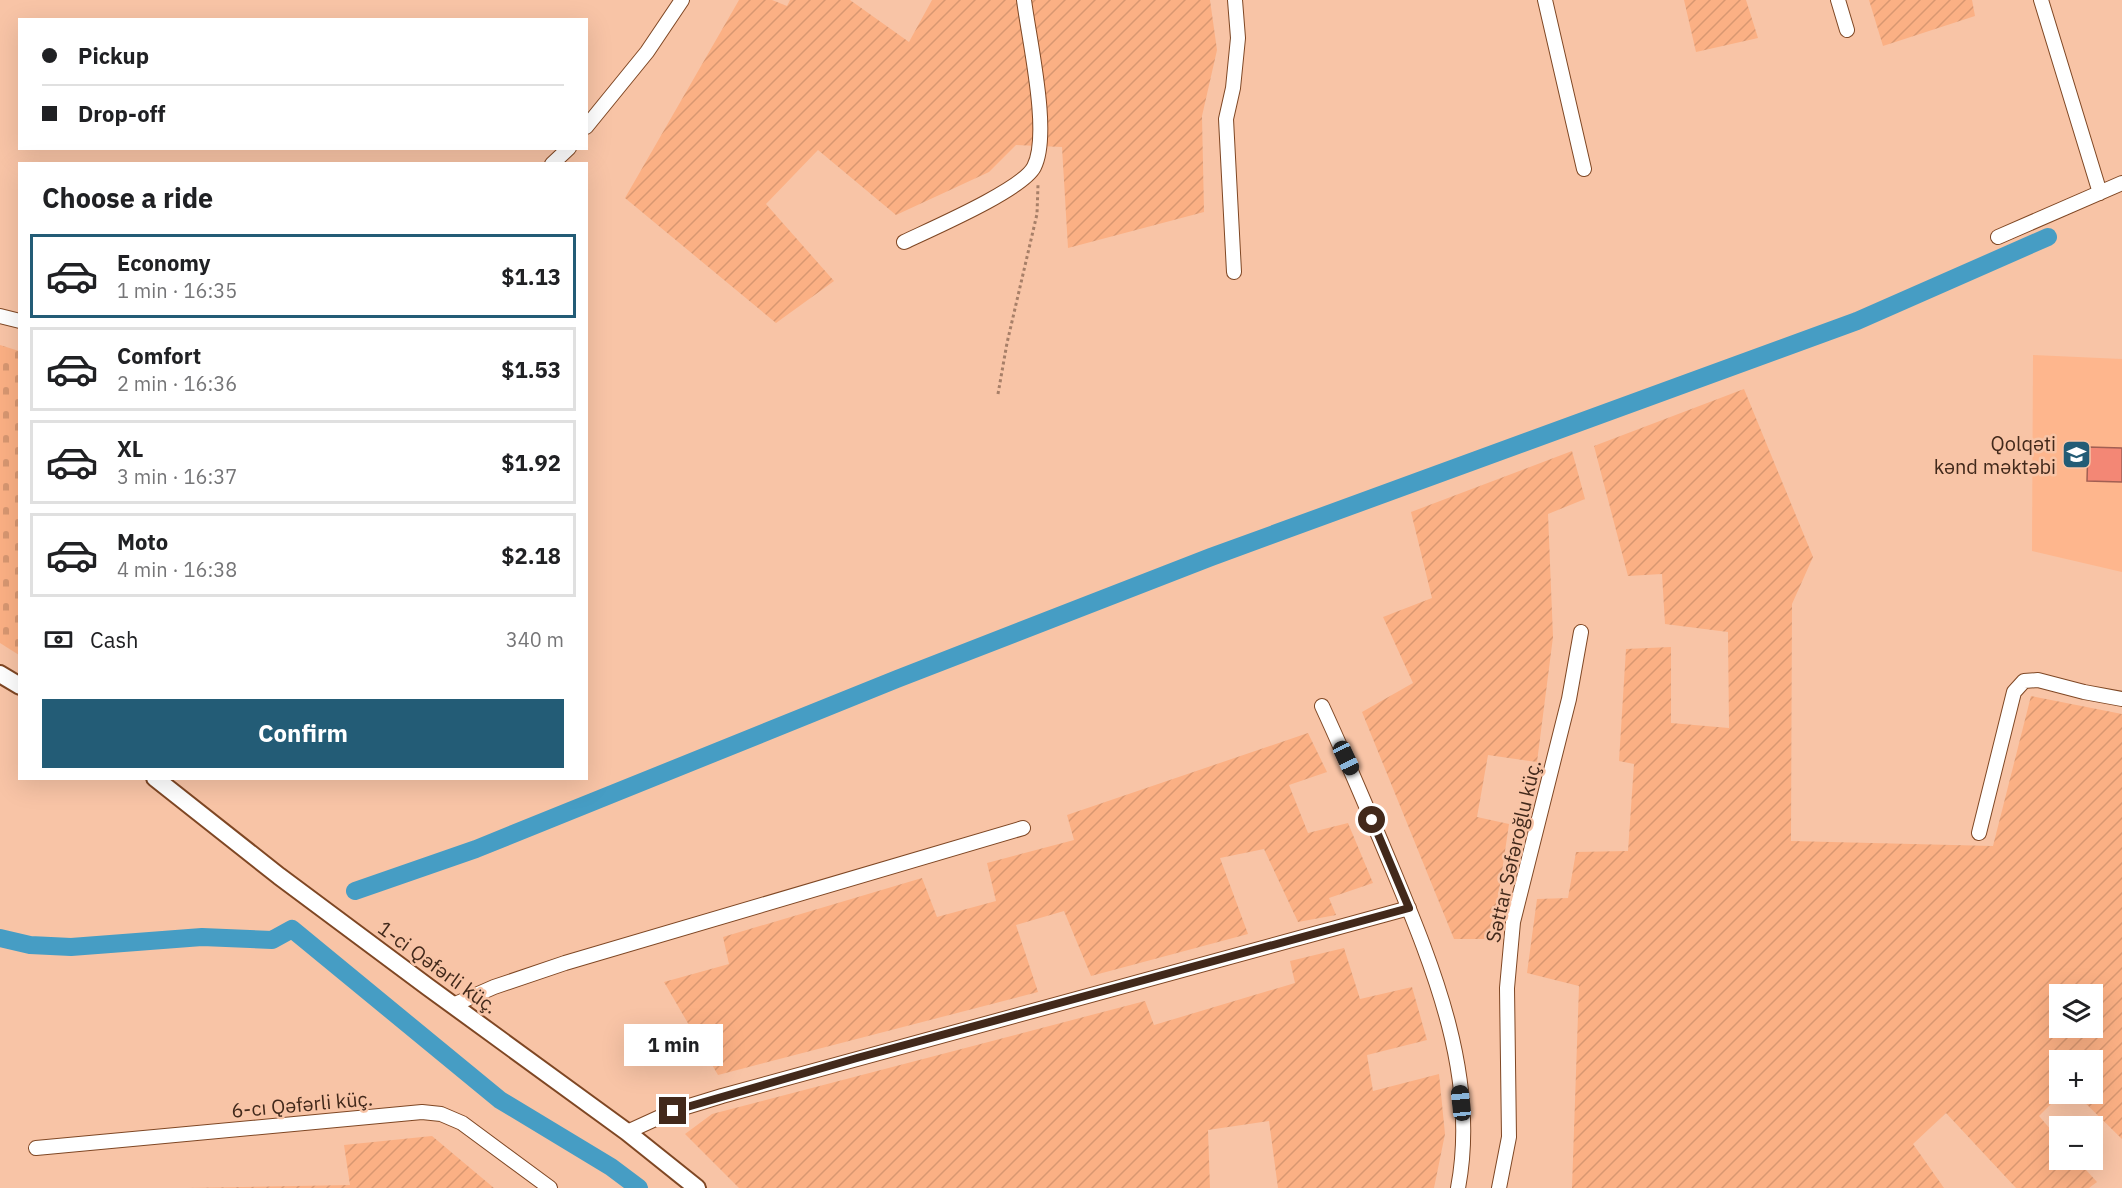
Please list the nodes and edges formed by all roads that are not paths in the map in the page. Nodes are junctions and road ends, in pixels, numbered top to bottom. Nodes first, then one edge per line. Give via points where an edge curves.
1 (682, 0) edge
2 (1024, 0) edge
3 (1236, 0) edge
4 (1545, 0) edge
5 (1838, 0) edge
6 (2041, 0) edge
7 (1847, 30) dead end
8 (588, 125) edge
9 (567, 150) edge
10 (554, 162) edge
11 (1584, 170) dead end
12 (2122, 183) edge
13 (2100, 193) junction
14 (1998, 237) dead end
15 (904, 242) dead end
16 (1234, 272) dead end
17 (0, 315) edge
18 (18, 320) edge
19 (1581, 632) dead end
20 (0, 674) edge
21 (18, 685) edge
22 (2122, 699) edge
23 (1322, 706) dead end
24 (158, 780) edge
25 (1023, 828) dead end
26 (1979, 833) dead end
27 (1409, 908) junction
28 (453, 1005) junction
29 (627, 1132) junction
30 (36, 1148) dead end
31 (550, 1188) edge
32 (697, 1188) edge
33 (1458, 1188) edge
34 (1499, 1188) edge

1 - 8 street via 647,52
2 - 15 street via 1041,120 1040,149 1034,169 1013,188
3 - 16 street via 1238,38 1226,120
4 - 11 street
5 - 7 street
6 - 13 street
9 - 10 street
12 - 13 street
13 - 14 street
17 - 18 street
19 - 34 street, Səttar Səfəroğlu küç. via 1569,699 1513,922 1507,988 1509,1137
20 - 21 street
22 - 26 street via 2038,680 2024,681 2014,692
23 - 27 street
24 - 28 street, 1-ci Qəfərli küç.
25 - 28 street via 565,963
27 - 29 street via 733,1093 673,1111
27 - 33 street via 1441,993 1456,1054 1462,1148
28 - 29 street, 1-ci Qəfərli küç.
29 - 32 street, 1-ci Qəfərli küç.
30 - 31 street, 6-cı Qəfərli küç. via 422,1112 441,1114 462,1123

